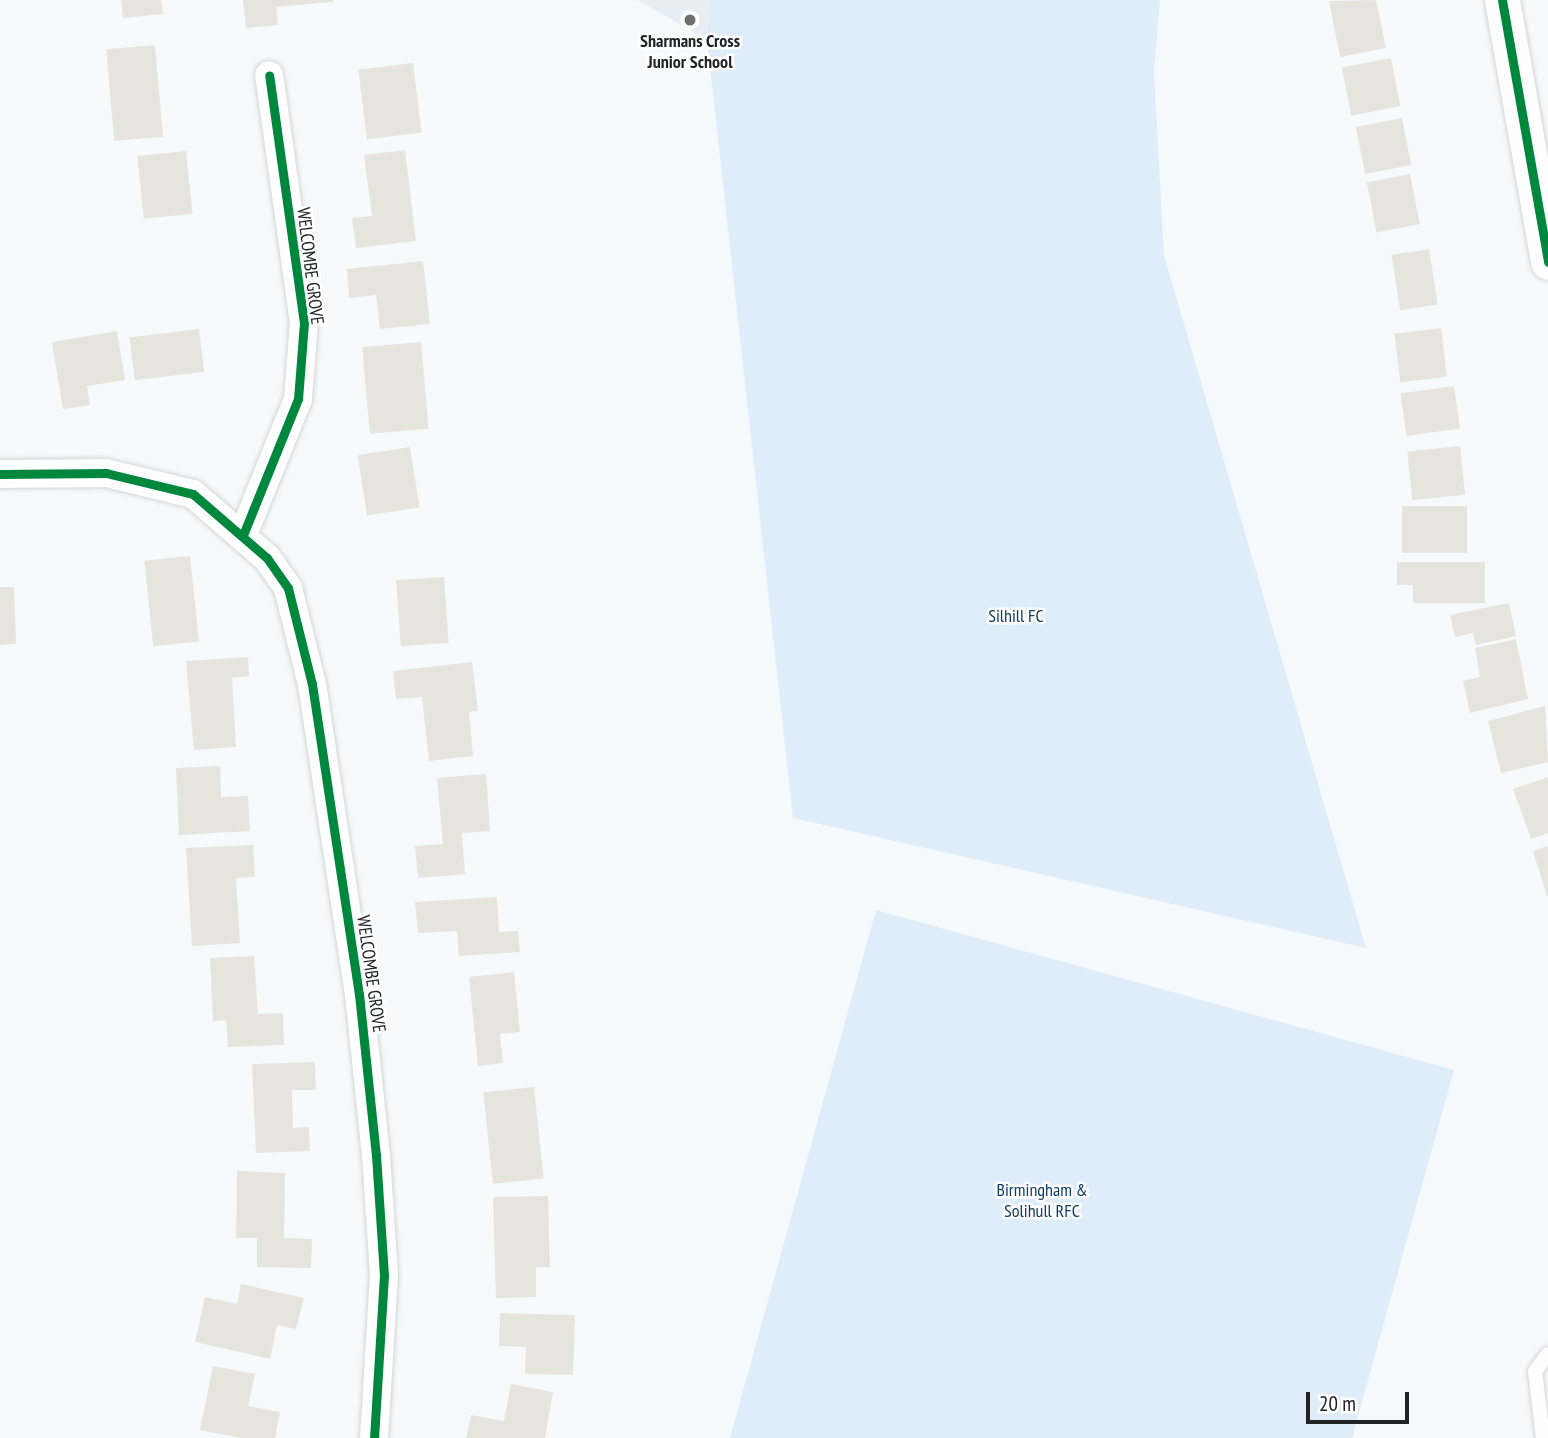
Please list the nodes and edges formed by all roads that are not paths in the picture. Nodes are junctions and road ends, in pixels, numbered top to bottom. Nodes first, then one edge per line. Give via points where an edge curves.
1 (1502, 0) edge
2 (269, 75) dead end
3 (1548, 262) edge
4 (0, 474) edge
5 (243, 535) junction
6 (1548, 1354) edge
7 (374, 1438) edge
8 (1543, 1438) edge

1 - 3 street
2 - 5 street, WELCOMBE GROVE via 304,323 298,399
4 - 5 street, WELCOMBE GROVE via 106,473 193,494
5 - 7 street, WELCOMBE GROVE via 288,588 312,684 359,994 384,1275
6 - 8 lane via 1535,1371

